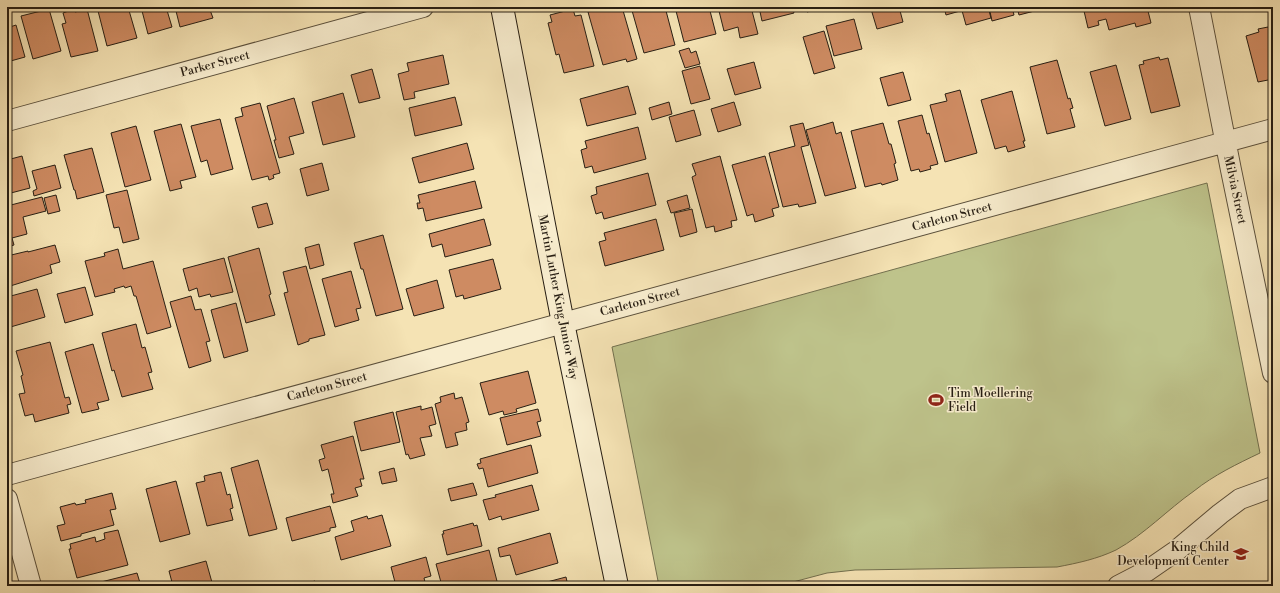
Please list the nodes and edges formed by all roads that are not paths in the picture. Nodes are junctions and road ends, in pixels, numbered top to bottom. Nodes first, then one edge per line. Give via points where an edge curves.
1 (423, 7) edge
2 (502, 7) edge
3 (1200, 7) edge
4 (7, 121) edge
5 (1273, 129) edge
6 (1226, 142) junction
7 (563, 323) junction
8 (1273, 373) edge
9 (7, 475) edge
10 (1273, 487) edge
11 (7, 499) edge
12 (31, 586) edge
13 (617, 586) edge
14 (1118, 586) edge

1 - 4 street, Parker Street
2 - 7 street, Martin Luther King Junior Way
3 - 6 street, Milvia Street
5 - 6 street, Carleton Street
6 - 7 street, Carleton Street
6 - 8 street, Milvia Street
7 - 9 street, Carleton Street
7 - 13 street, Martin Luther King Junior Way
10 - 14 street via 1240,499 1176,552
11 - 12 street

